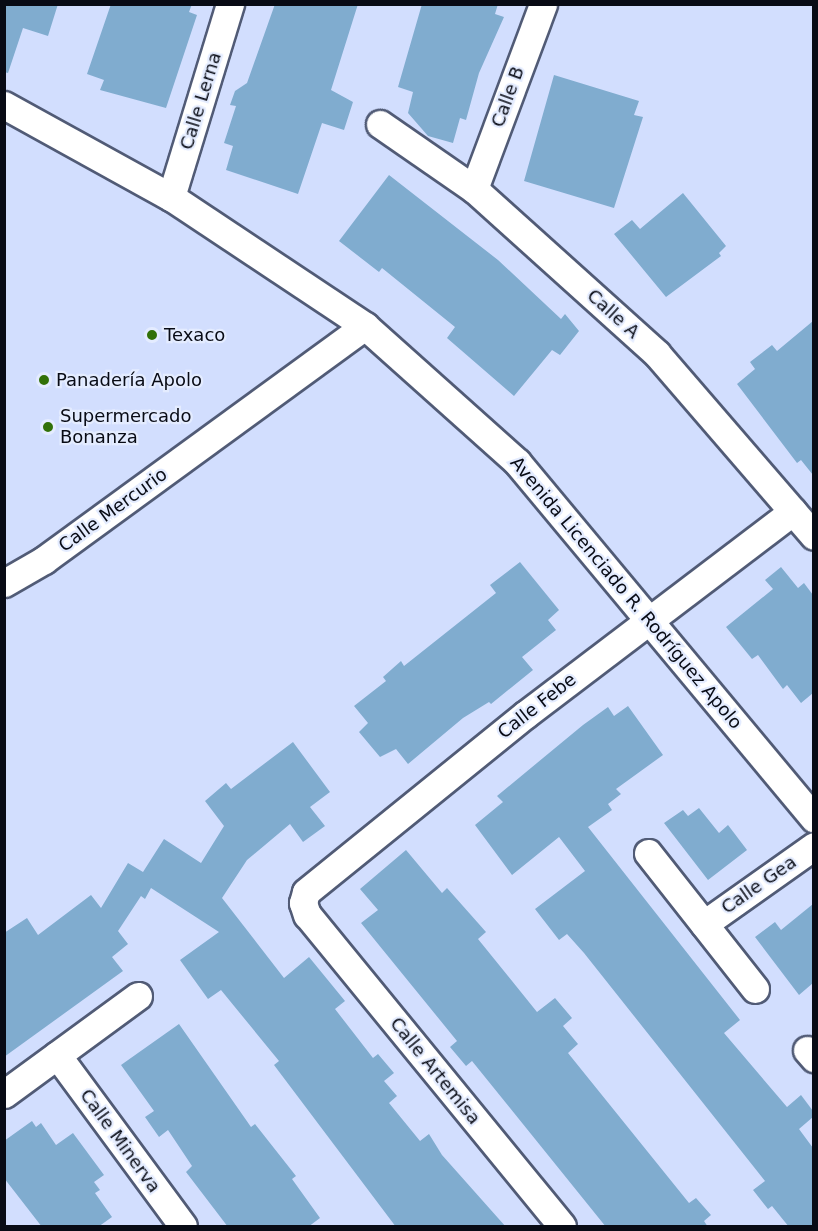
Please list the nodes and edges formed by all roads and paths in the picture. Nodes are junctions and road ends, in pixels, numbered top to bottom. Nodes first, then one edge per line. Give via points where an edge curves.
1 (230, 4) edge
2 (543, 4) edge
3 (4, 105) edge
4 (380, 124) dead end
5 (474, 189) junction
6 (171, 197) junction
7 (365, 326) junction
8 (793, 511) junction
9 (813, 536) edge
10 (4, 583) edge
11 (651, 619) junction
12 (813, 819) edge
13 (813, 846) edge
14 (648, 853) dead end
15 (307, 915) joint
16 (704, 924) junction
17 (755, 990) dead end
18 (138, 996) dead end
19 (57, 1055) junction
20 (4, 1094) edge
21 (183, 1227) edge
22 (562, 1227) edge

1 - 6 street, Calle Lerna
2 - 5 street, Calle B
3 - 6 street, Avenida Licenciado R. Rodríguez Apolo
4 - 5 street, Calle A
5 - 8 street, Calle A via 657,354
6 - 7 street, Avenida Licenciado R. Rodríguez Apolo
7 - 10 street, Calle Mercurio via 44,560
7 - 11 street, Avenida Licenciado R. Rodríguez Apolo via 517,462
8 - 9 street, Calle A
8 - 11 street, Calle Febe
11 - 12 street, Avenida Licenciado R. Rodríguez Apolo
11 - 15 street, Calle Febe via 312,884 303,903
13 - 16 street, Calle Gea
14 - 16 street
15 - 22 street, Calle Artemisa
16 - 17 street
18 - 19 street
19 - 20 street
19 - 21 street, Calle Minerva

